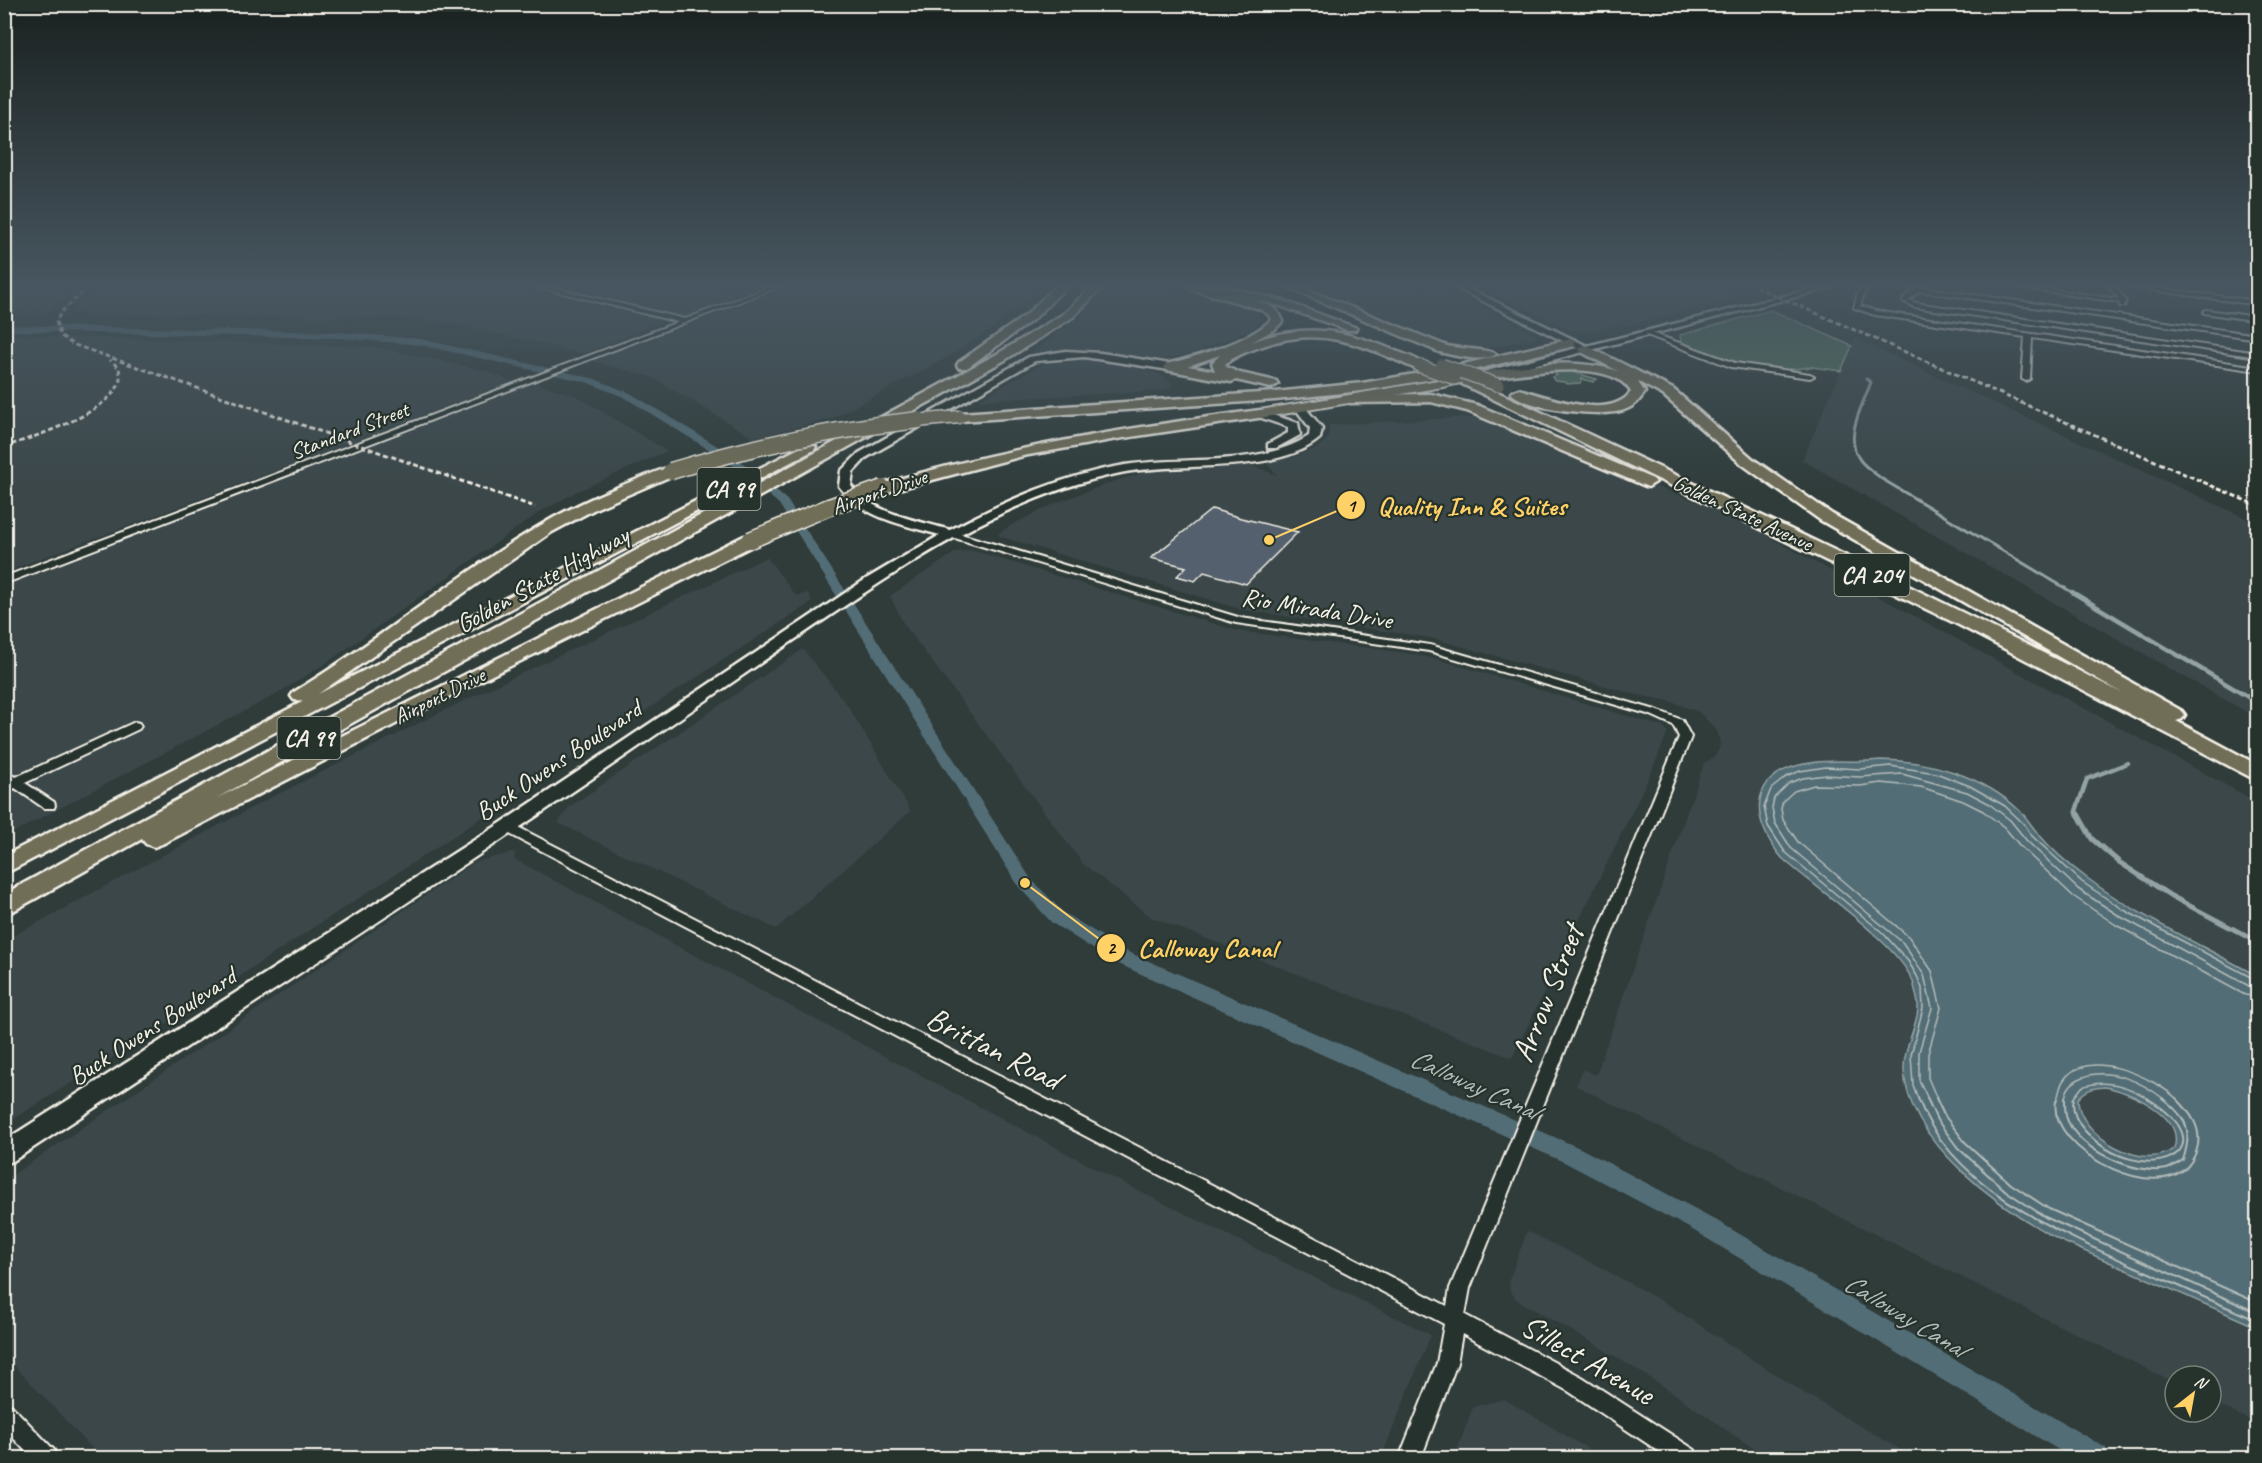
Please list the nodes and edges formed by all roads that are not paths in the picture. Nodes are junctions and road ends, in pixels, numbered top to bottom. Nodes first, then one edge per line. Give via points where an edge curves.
1 (593, 355) edge
2 (977, 355) edge
3 (1004, 355) edge
4 (1052, 355) edge
5 (1100, 355) edge
6 (1207, 355) edge
7 (1230, 355) edge
8 (1405, 355) edge
9 (1412, 355) edge
10 (1414, 355) edge
11 (1516, 355) edge
12 (1555, 355) edge
13 (1596, 355) edge
14 (1707, 355) edge
15 (2028, 355) edge
16 (2166, 355) edge
17 (1432, 364) junction
18 (1170, 367) junction
19 (2258, 369) edge
20 (1810, 376) dead end
21 (2026, 379) dead end
22 (1406, 380) junction
23 (1271, 384) junction
24 (1482, 384) junction
25 (1350, 399) junction
26 (1300, 408) junction
27 (1084, 409) junction
28 (1260, 414) junction
29 (1165, 463) junction
30 (951, 534) junction
31 (4, 581) edge
32 (1930, 604) junction
33 (1678, 723) joint
34 (2191, 725) junction
35 (135, 726) dead end
36 (2258, 760) edge
37 (2258, 774) edge
38 (8, 782) edge
39 (49, 805) dead end
40 (507, 827) junction
41 (4, 860) edge
42 (4, 866) edge
43 (4, 905) edge
44 (4, 917) edge
45 (4, 1154) edge
46 (1455, 1320) junction
47 (4, 1412) edge
48 (46, 1458) edge
49 (1410, 1458) edge
50 (1687, 1458) edge

1 - 31 street, Standard Street
2 - 42 highway, Golden State Highway / CA 99, bridge via 877,412
3 - 43 highway, Golden State Highway / CA 99, bridge
4 - 30 main road via 1032,360 863,455 848,468 845,489 861,504
5 - 18 main road
6 - 18 highway
7 - 23 highway via 1218,363 1220,369
8 - 17 highway
9 - 17 highway
10 - 17 highway
11 - 22 highway, Airport Drive
12 - 24 main road, Airport Drive
13 - 34 highway via 1668,392 1748,462 1826,517
14 - 20 street via 1734,365
15 - 21 street
16 - 19 street
17 - 24 highway, bridge
17 - 24 highway, bridge
18 - 23 highway
18 - 27 highway via 1208,379 1213,385 1190,397
22 - 23 highway via 1320,386
22 - 27 highway, Airport Drive via 1275,396
24 - 24 highway via 1504,374 1544,366 1574,366 1623,378 1638,392 1626,405 1583,409 1546,404
24 - 25 main road, Airport Drive
24 - 32 highway, Golden State Avenue / CA 204
24 - 34 highway, Golden State Avenue / CA 204 via 1879,567
25 - 26 main road, Airport Drive
25 - 32 highway via 1431,398 1472,408
26 - 28 main road, Airport Drive
26 - 29 main road, Buck Owens Boulevard via 1316,428 1314,438 1302,446 1233,460
27 - 41 highway, Airport Drive, bridge via 884,423 800,437 670,471 549,527 321,685
28 - 29 main road, Buck Owens Boulevard via 1294,425 1294,435 1272,446 1175,458
28 - 44 highway, Airport Drive, bridge via 1040,446 949,467 829,507 750,540 451,688
29 - 30 main road, Buck Owens Boulevard via 1054,486
30 - 33 street, Rio Mirada Drive via 1240,621 1430,648 1655,712
30 - 40 main road, Buck Owens Boulevard via 871,582
32 - 37 highway, Golden State Avenue / CA 204
33 - 46 street, Arrow Street via 1684,737 1460,1288
34 - 36 highway, Golden State Avenue / CA 204
35 - 38 street
38 - 39 street
40 - 45 main road, Buck Owens Boulevard
40 - 46 street, Brittan Road
46 - 49 street, Arrow Street via 1448,1364
46 - 50 street, Sillect Avenue via 1575,1384
47 - 48 street

